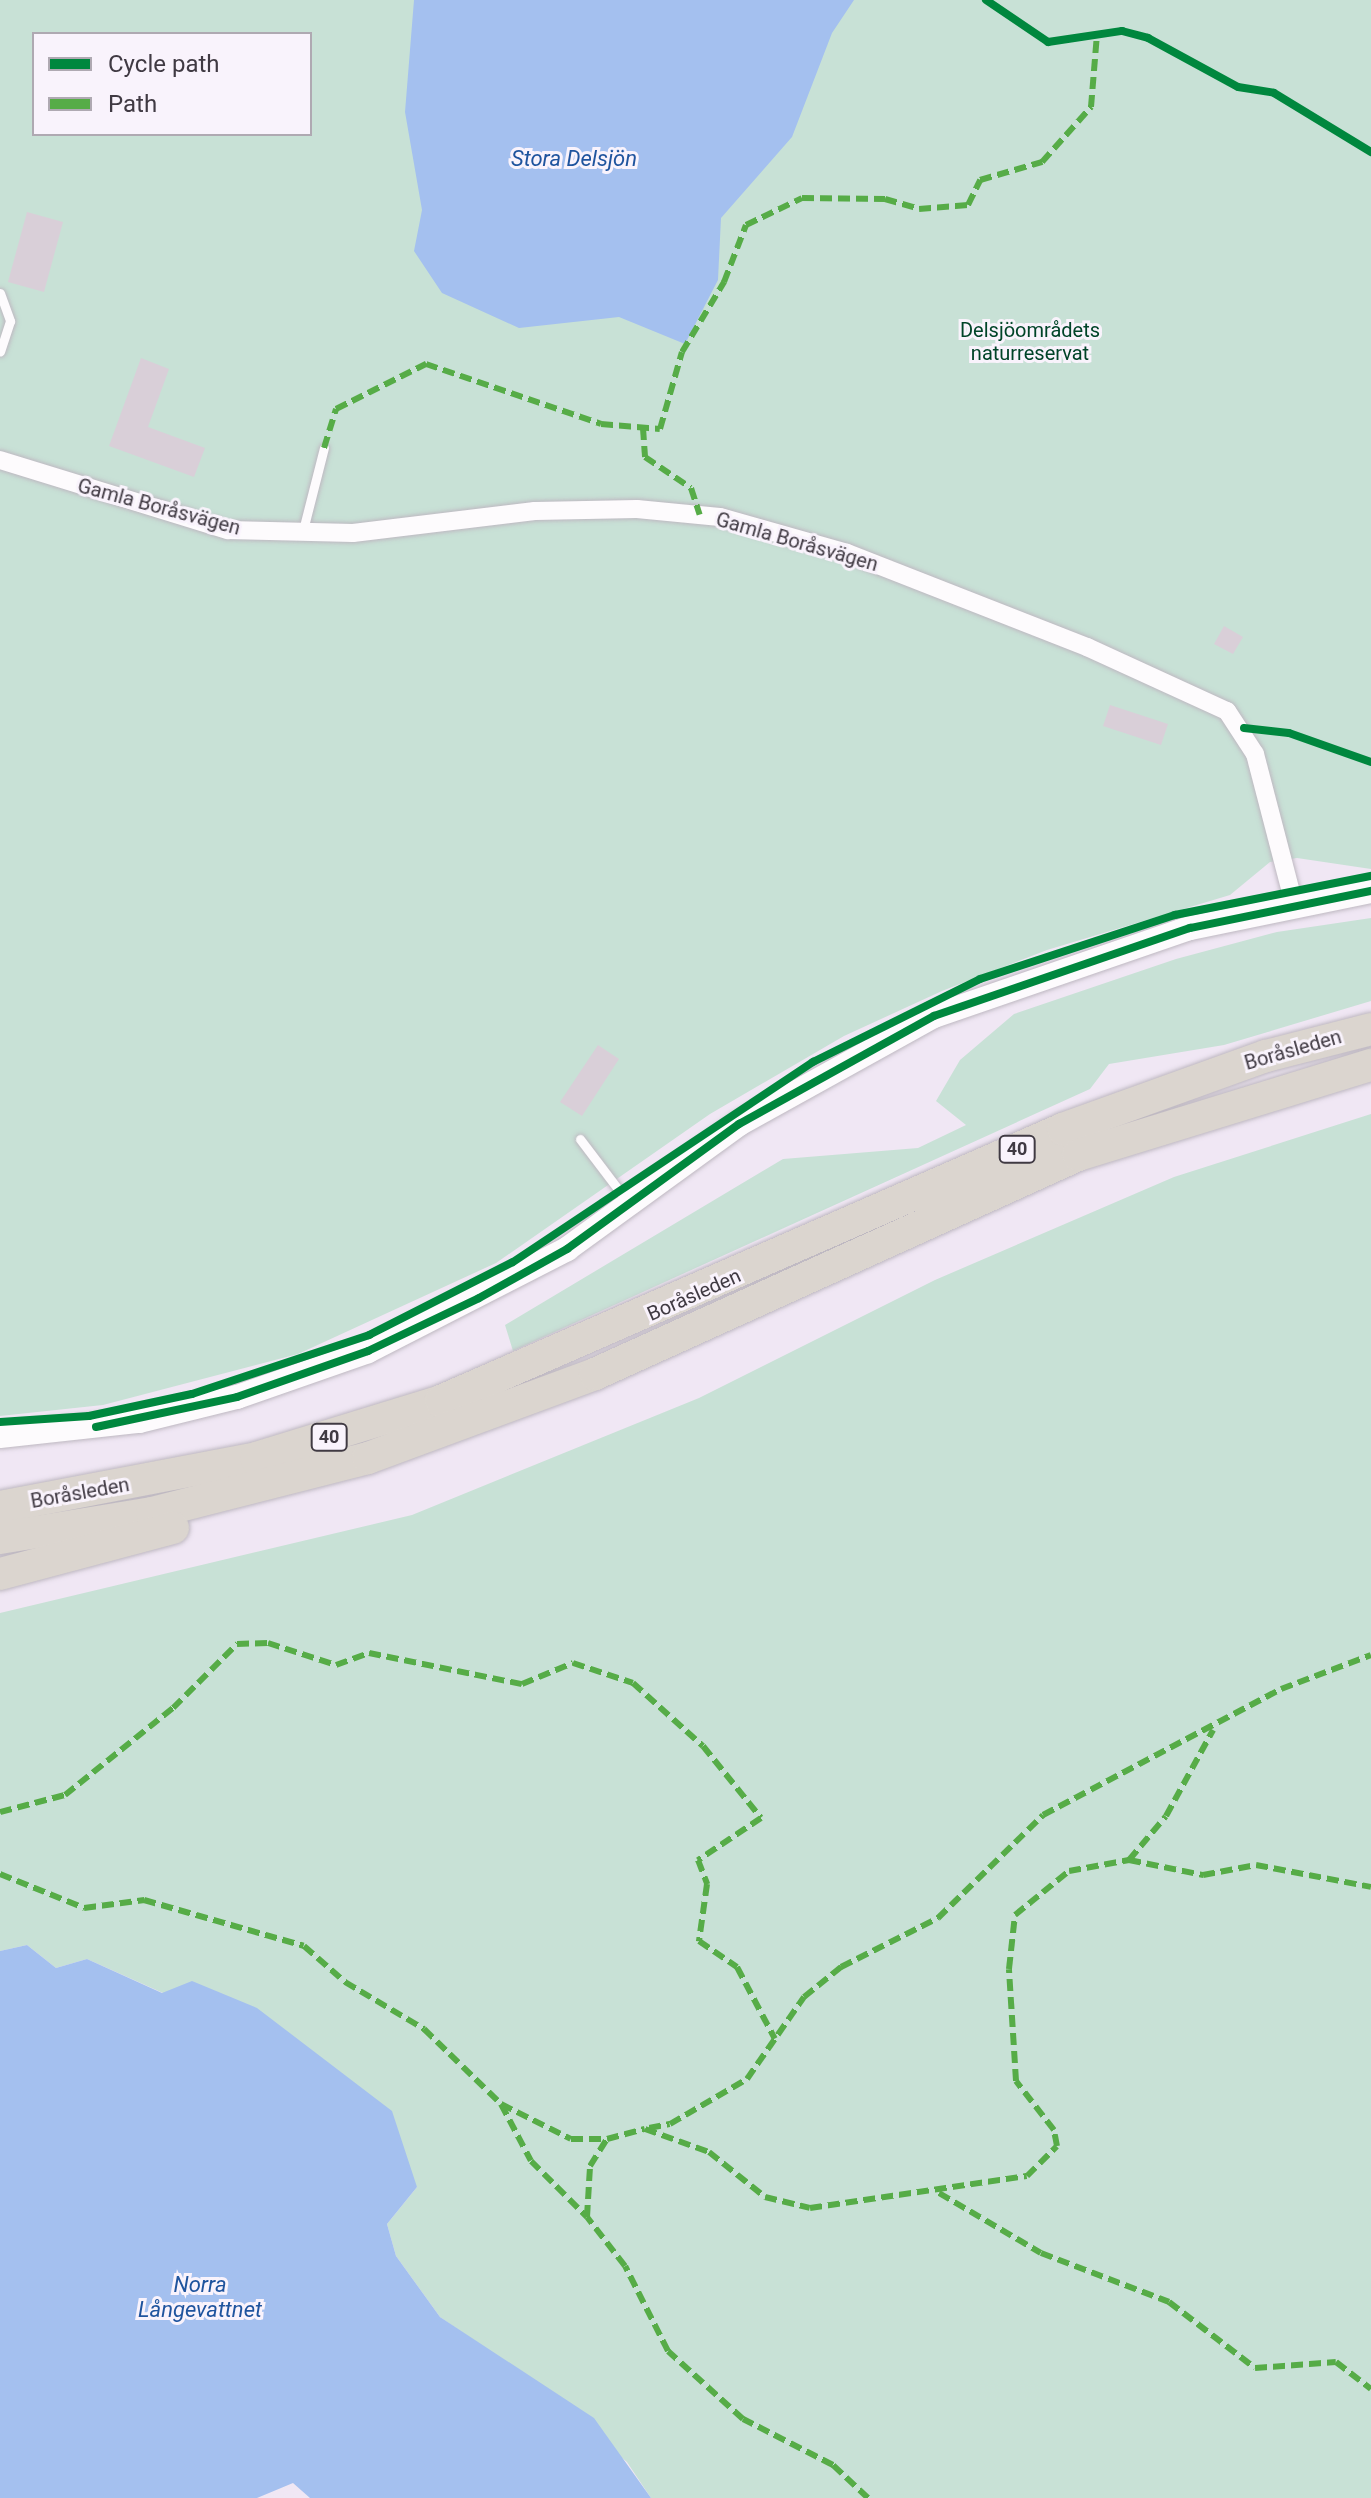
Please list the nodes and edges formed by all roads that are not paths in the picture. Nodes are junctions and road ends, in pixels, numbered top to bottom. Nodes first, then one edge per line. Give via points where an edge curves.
1 (0, 293) edge
2 (0, 351) edge
3 (324, 448) dead end
4 (0, 460) edge
5 (302, 534) junction
6 (1371, 891) edge
7 (1294, 904) junction
8 (1371, 1029) edge
9 (1371, 1065) edge
10 (580, 1139) dead end
11 (629, 1204) junction
12 (0, 1436) edge
13 (368, 1458) junction
14 (95, 1492) junction
15 (0, 1493) edge
16 (0, 1507) edge
17 (0, 1538) edge
18 (0, 1574) edge

1 - 2 lane via 10,321
3 - 5 lane
4 - 5 street, Gamla Boråsvägen via 228,530
5 - 7 street, Gamla Boråsvägen via 637,509 720,517 847,553 1087,647 1227,711 1255,754
6 - 7 street
7 - 11 street via 1073,964 934,1016 739,1124
8 - 14 highway, Boråsleden / 40 via 1266,1056 1063,1129 441,1401 256,1458
9 - 13 highway, Boråsleden / 40 via 1078,1155 595,1374
10 - 11 lane
11 - 12 street via 567,1249 368,1351 237,1397 139,1421
13 - 17 highway, Boråsleden / 40 via 152,1513
13 - 18 highway via 229,1513
14 - 15 highway
14 - 16 highway, Boråsleden / 40

